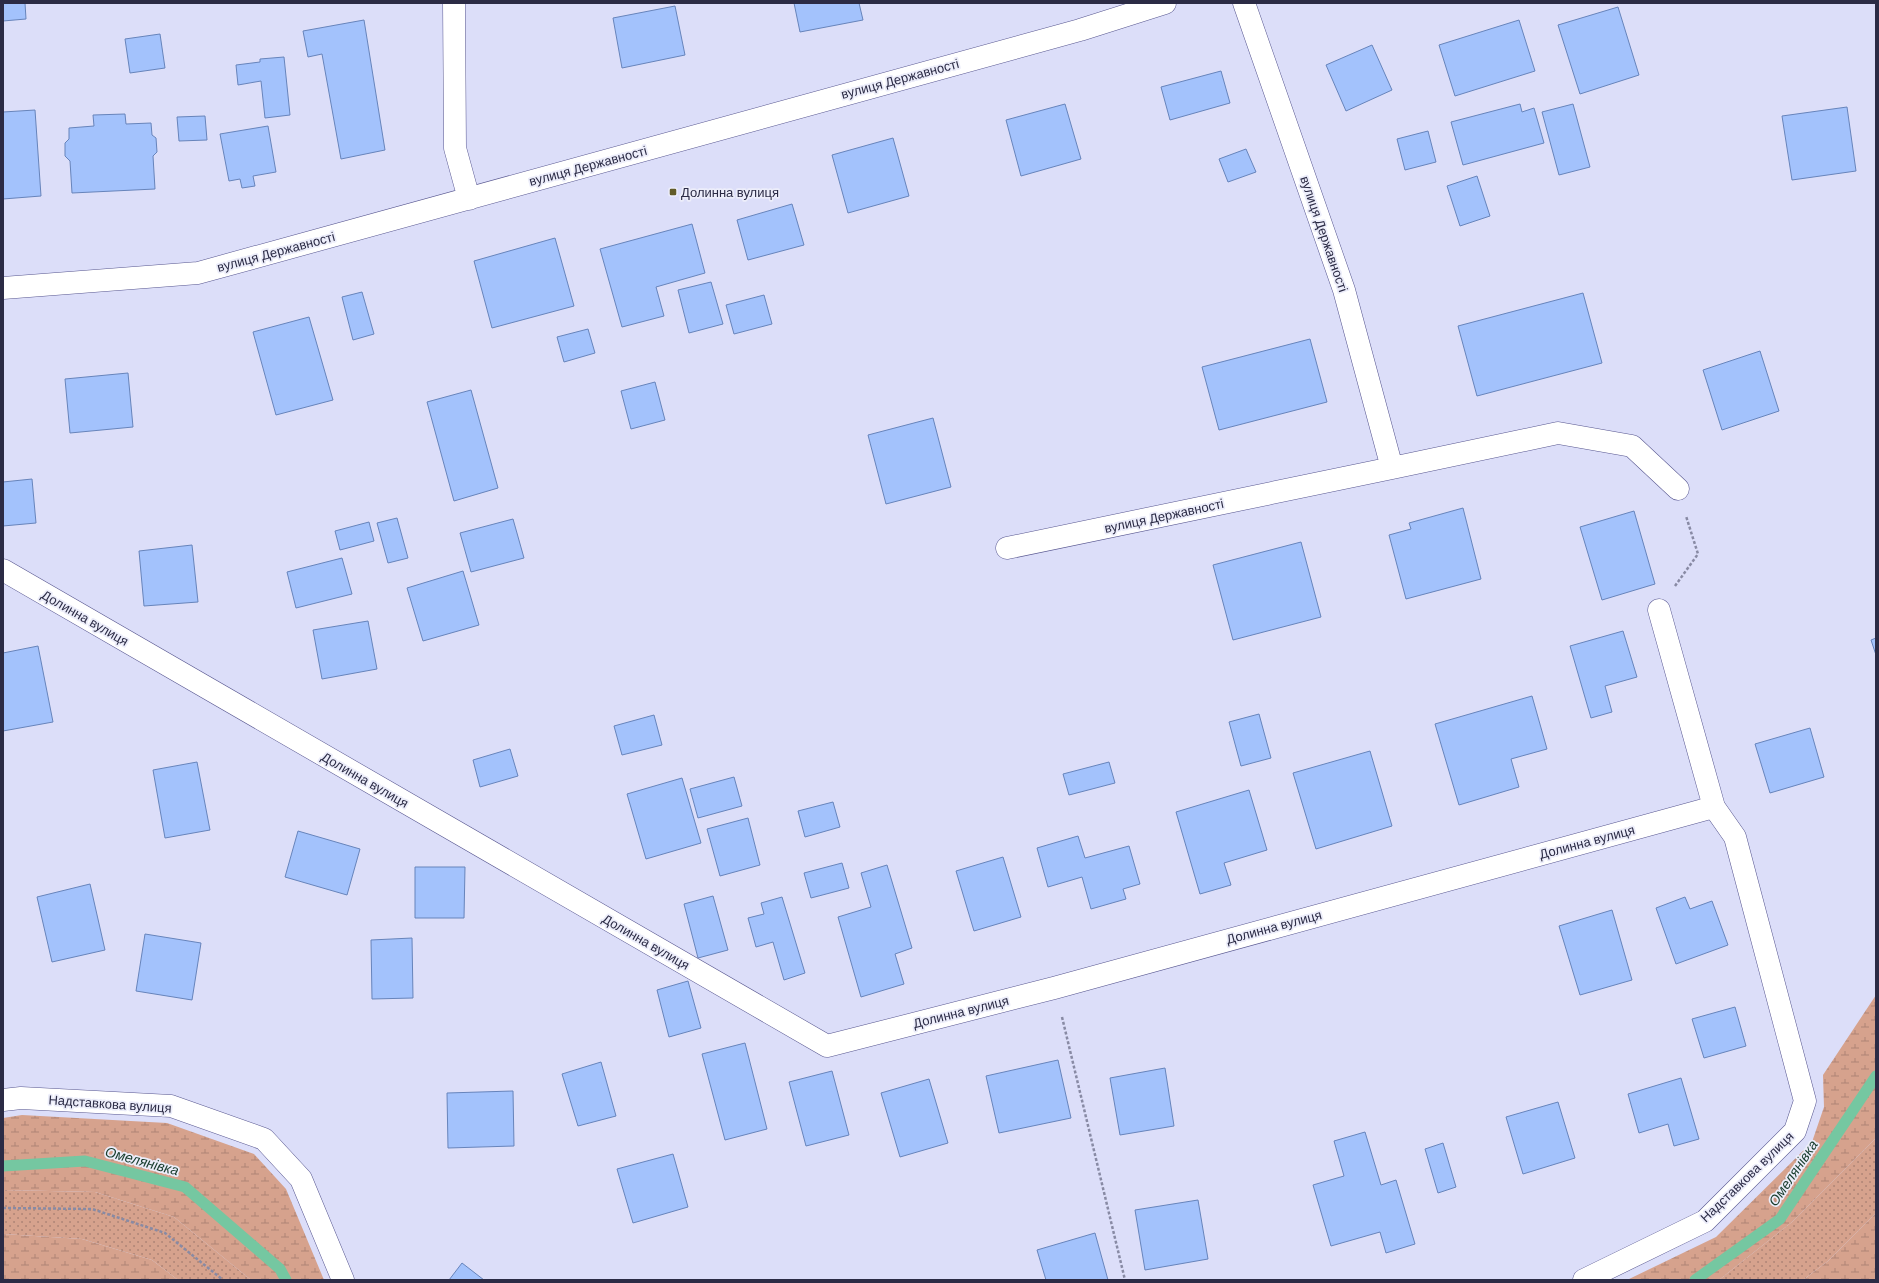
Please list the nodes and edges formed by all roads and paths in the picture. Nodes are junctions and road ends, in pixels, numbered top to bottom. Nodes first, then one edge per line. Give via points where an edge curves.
1 (454, 3) edge
2 (1165, 3) edge
3 (1244, 3) edge
4 (469, 199) junction
5 (3, 288) edge
6 (1392, 468) junction
7 (1678, 489) joint
8 (1007, 548) dead end
9 (3, 570) edge
10 (1659, 610) joint
11 (1714, 807) junction
12 (1054, 988) junction
13 (3, 1100) edge
14 (3, 1208) edge
15 (224, 1280) edge
16 (343, 1280) edge
17 (1125, 1280) edge
18 (1584, 1280) edge

1 - 4 street via 455,148
2 - 4 street, вулиця Державності via 1080,30
3 - 6 street, вулиця Державності via 1344,290
4 - 5 street, вулиця Державності via 198,273
6 - 7 street, вулиця Державності via 1558,433 1632,446
6 - 8 street, вулиця Державності
7 - 10 path via 1698,554
9 - 12 street, Долинна вулиця via 827,1046
10 - 11 street
11 - 12 street, Долинна вулиця
11 - 18 street, Надставкова вулиця via 1735,837 1805,1101 1795,1131 1705,1221
12 - 17 path
13 - 16 street, Надставкова вулиця via 21,1098 171,1106 264,1139 301,1179
14 - 15 path via 92,1209 165,1233

